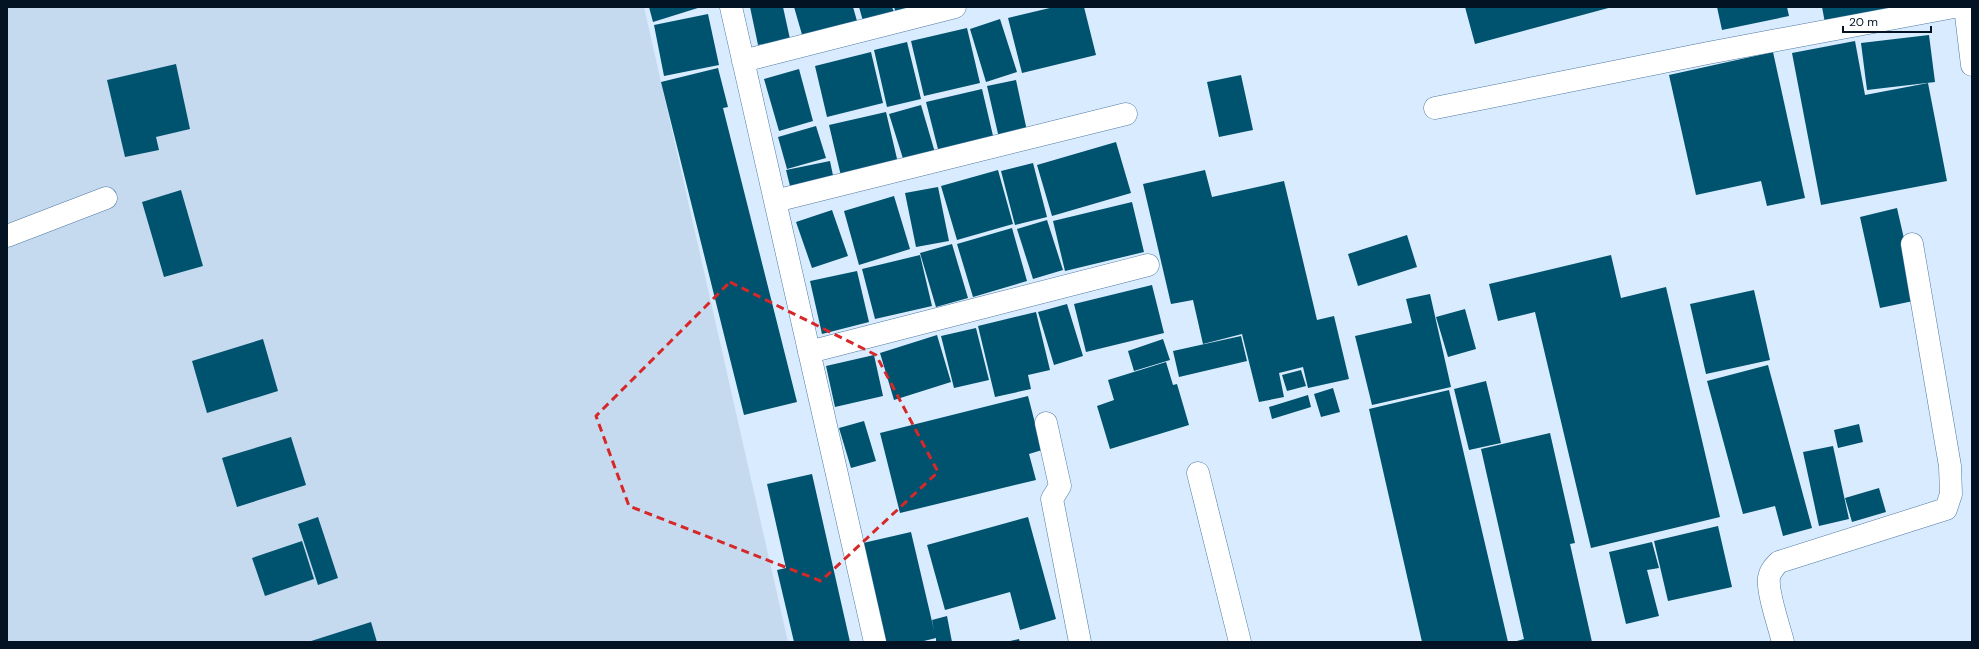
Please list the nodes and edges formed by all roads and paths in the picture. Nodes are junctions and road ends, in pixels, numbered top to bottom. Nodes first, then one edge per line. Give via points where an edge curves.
1 (731, 7) edge
2 (955, 7) edge
3 (1954, 7) edge
4 (1966, 7) edge
5 (743, 61) junction
6 (1972, 65) edge
7 (1435, 108) dead end
8 (1126, 114) dead end
9 (106, 198) dead end
10 (775, 201) junction
11 (7, 236) edge
12 (1912, 244) dead end
13 (1148, 265) dead end
14 (809, 352) junction
15 (1046, 423) dead end
16 (1198, 473) dead end
17 (875, 642) edge
18 (1080, 642) edge
19 (1240, 642) edge
20 (1783, 642) edge

1 - 5 street
2 - 5 street
3 - 7 street
4 - 6 street
5 - 10 street
8 - 10 street
9 - 11 street
10 - 14 street
12 - 20 street via 1950,466 1951,494 1946,508 1779,562 1772,569 1769,579
13 - 14 street
14 - 17 street
15 - 18 street via 1060,486 1052,499
16 - 19 street

